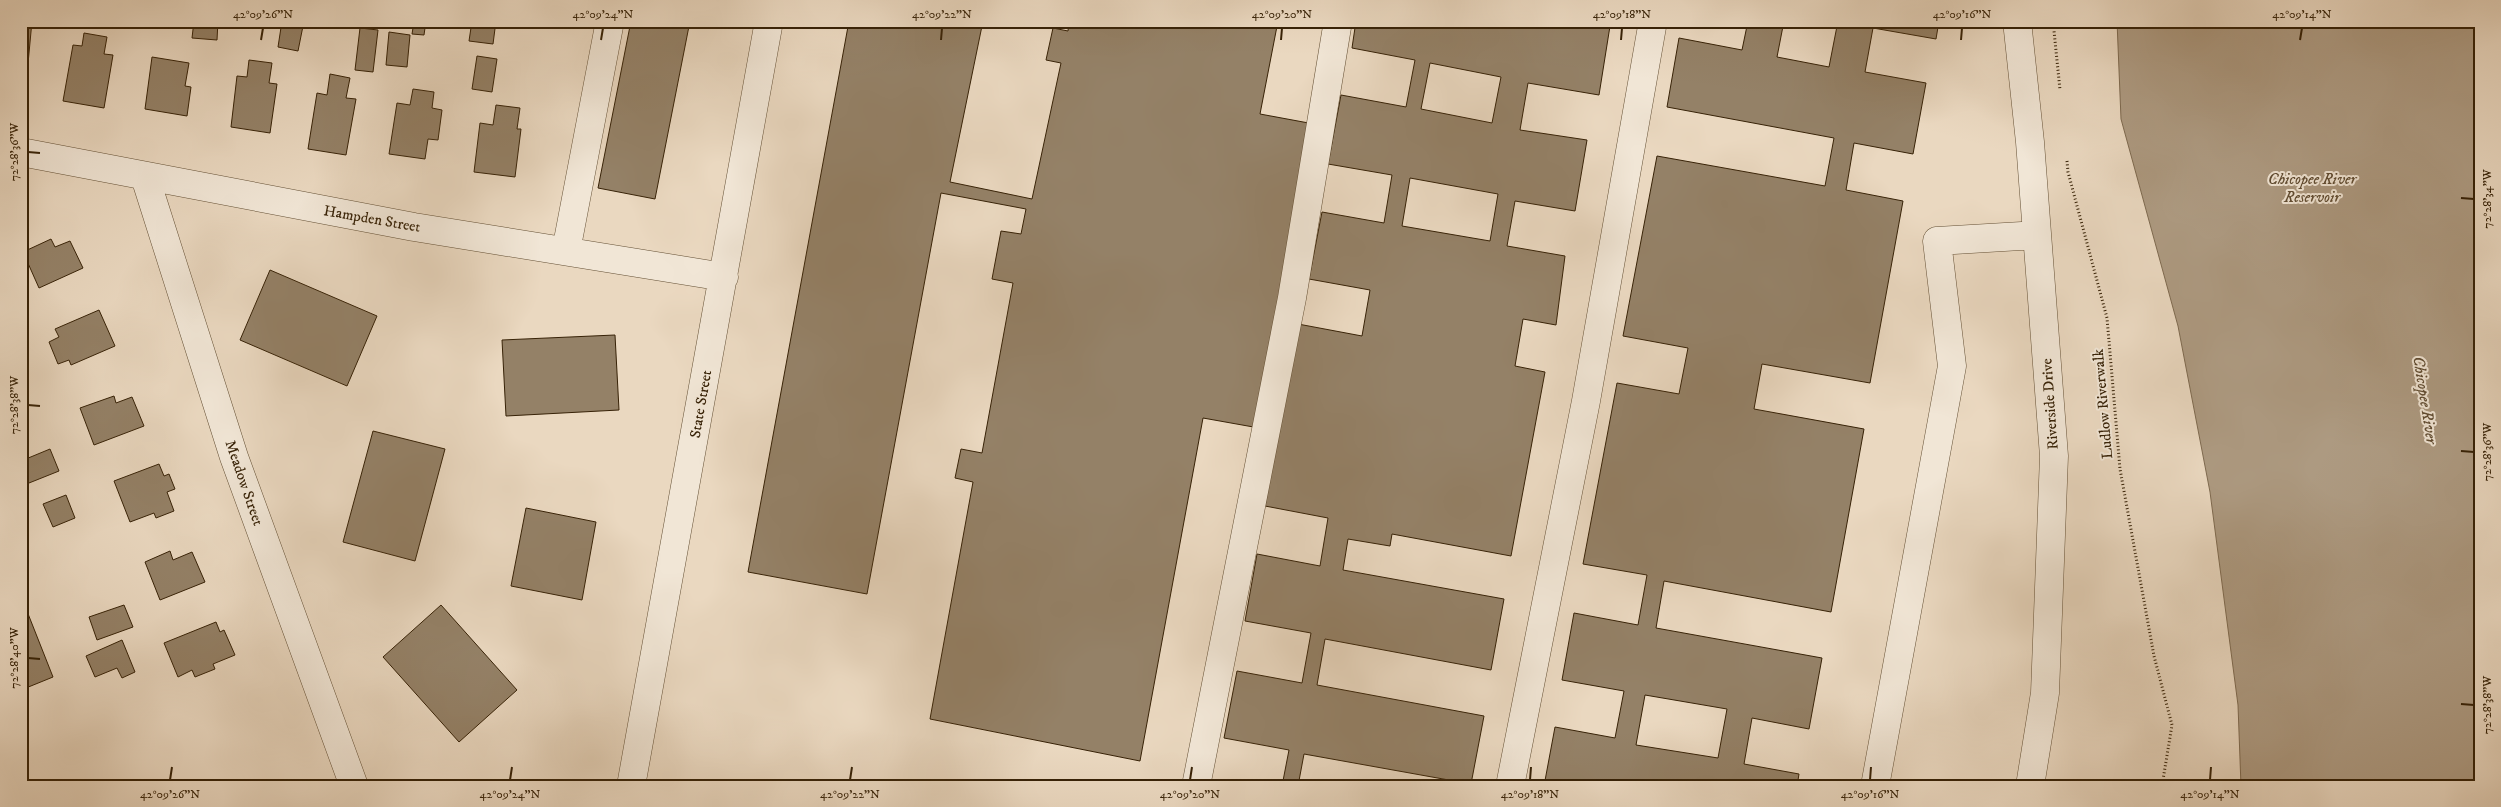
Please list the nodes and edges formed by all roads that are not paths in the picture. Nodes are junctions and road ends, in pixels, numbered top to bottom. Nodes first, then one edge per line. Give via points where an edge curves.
1 (610, 21) edge
2 (769, 21) edge
3 (1338, 21) edge
4 (1653, 21) edge
5 (2017, 21) edge
6 (21, 152) edge
7 (145, 177) junction
8 (2037, 235) junction
9 (566, 251) junction
10 (724, 277) junction
11 (354, 786) edge
12 (631, 786) edge
13 (1196, 786) edge
14 (1510, 786) edge
15 (1875, 786) edge
16 (2030, 786) edge

1 - 9 street
2 - 10 street, State Street
3 - 13 street via 1292,298
4 - 14 street via 1586,401
5 - 8 street, Riverside Drive
6 - 7 street, Hampden Street
7 - 9 street, Hampden Street via 414,227
7 - 11 street, Meadow Street via 234,457
8 - 15 street via 1937,241 1952,366
8 - 16 street, Riverside Drive via 2054,456 2045,693
9 - 10 street, Hampden Street
10 - 12 street, State Street

